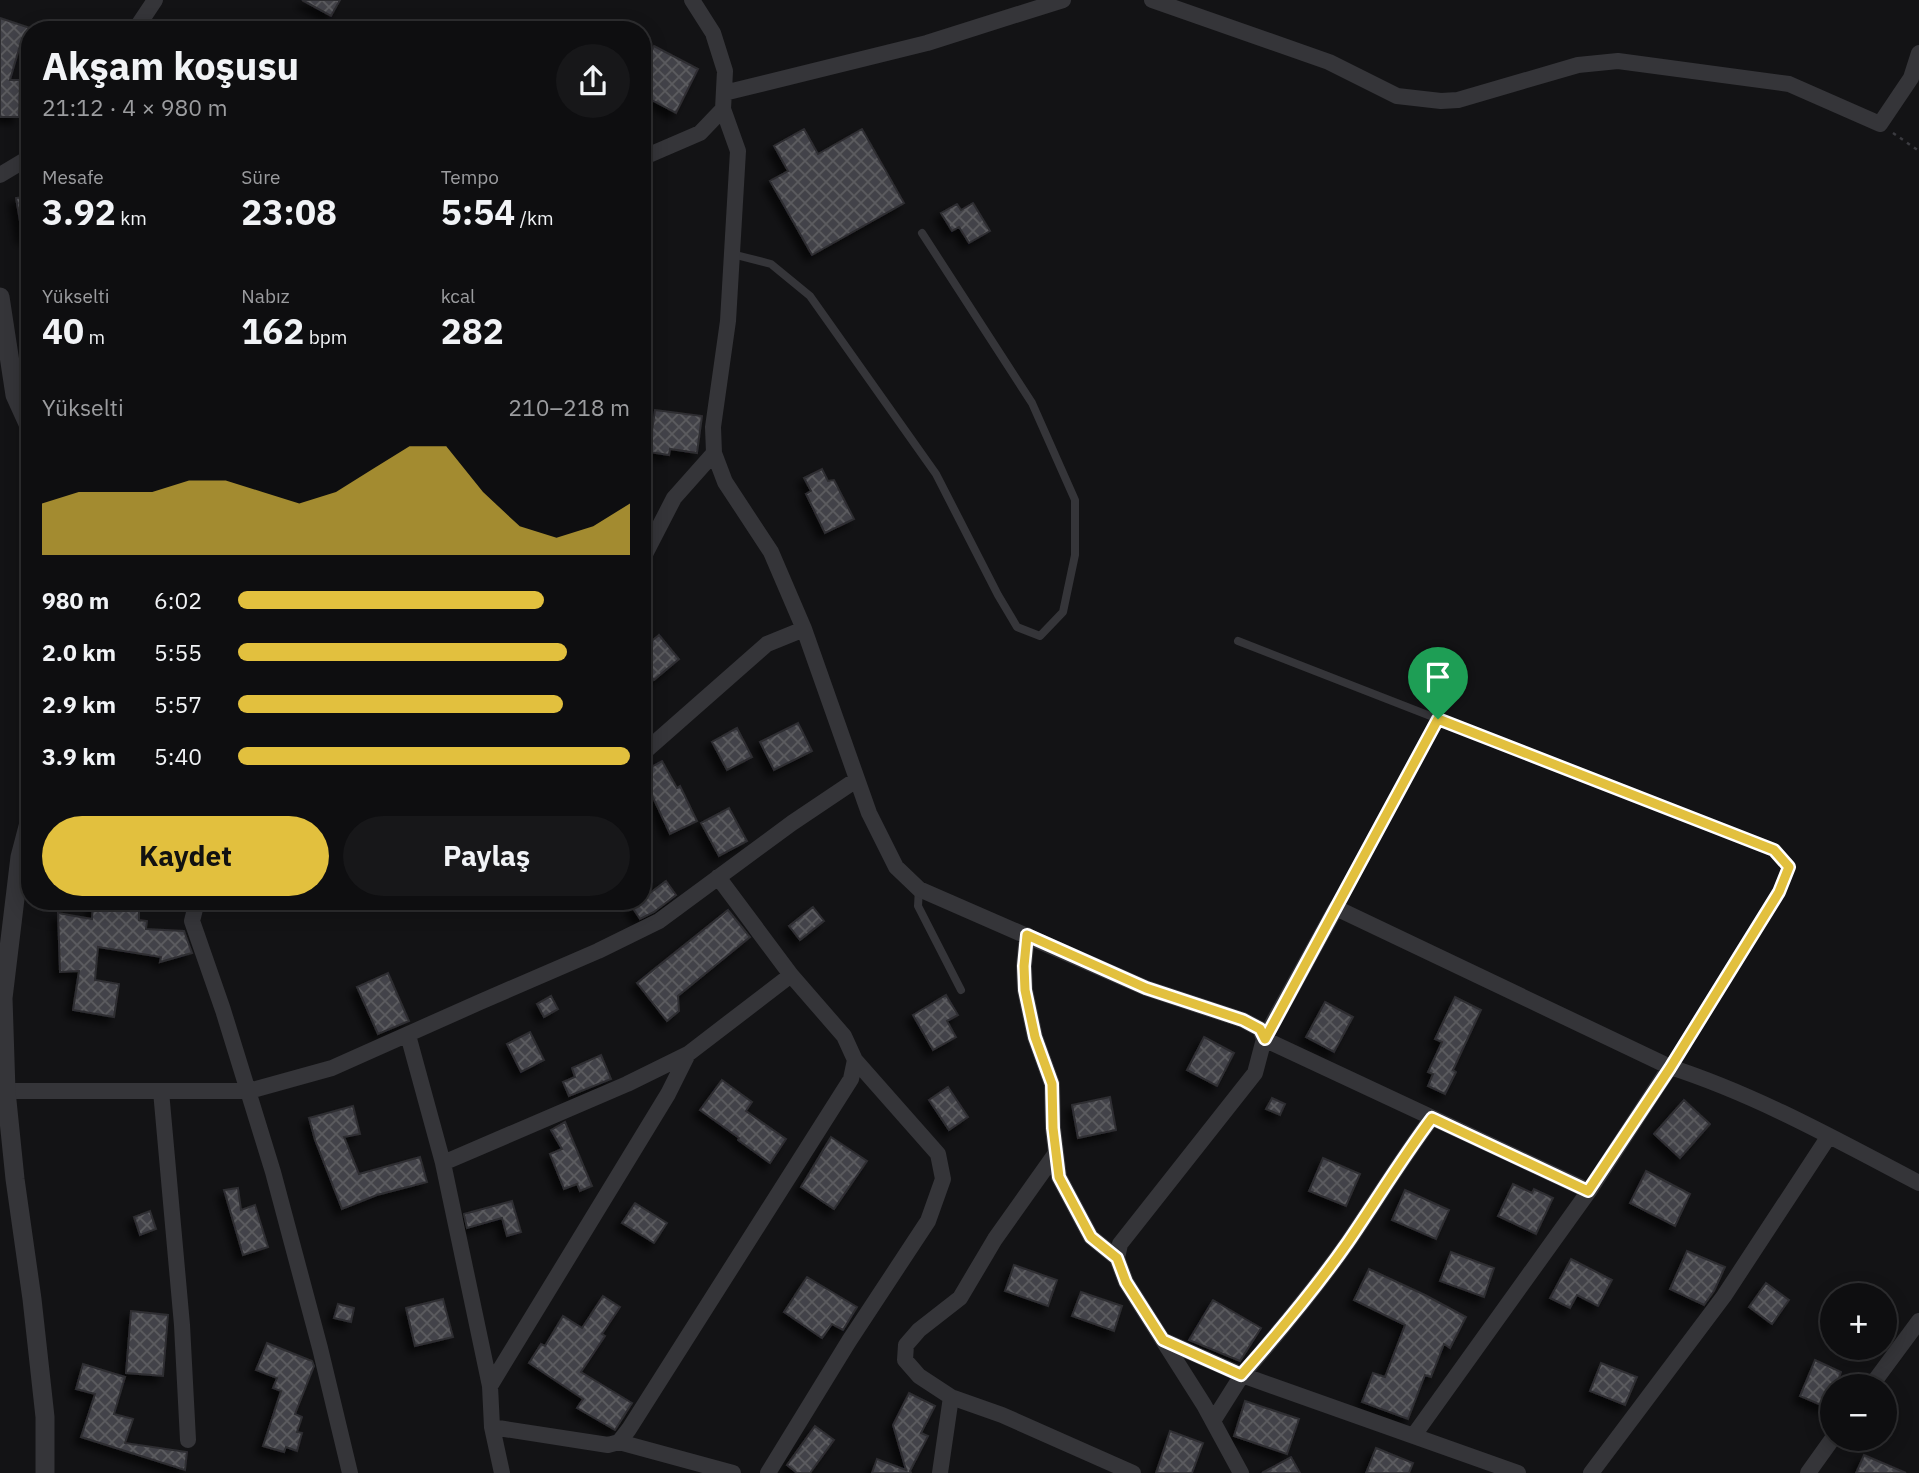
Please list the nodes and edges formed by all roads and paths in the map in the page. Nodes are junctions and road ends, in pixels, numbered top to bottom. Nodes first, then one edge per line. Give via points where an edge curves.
1 (155, 0) edge
2 (692, 0) edge
3 (1063, 0) edge
4 (1153, 0) edge
5 (141, 21) edge
6 (1919, 53) edge
7 (724, 101) junction
8 (1880, 124) junction
9 (1919, 151) edge
10 (651, 154) edge
11 (21, 162) edge
12 (0, 175) edge
13 (922, 233) dead end
14 (732, 254) junction
15 (0, 297) edge
16 (21, 408) edge
17 (714, 453) junction
18 (651, 543) edge
19 (804, 629) junction
20 (1238, 641) dead end
21 (1438, 719) junction
22 (651, 746) edge
23 (856, 780) junction
24 (21, 853) edge
25 (718, 877) junction
26 (919, 889) junction
27 (1336, 908) junction
28 (195, 910) edge
29 (1027, 935) junction
30 (791, 975) junction
31 (961, 990) dead end
32 (408, 1035) junction
33 (1265, 1039) junction
34 (688, 1054) junction
35 (855, 1060) junction
36 (1670, 1068) junction
37 (6, 1091) junction
38 (161, 1091) junction
39 (249, 1091) junction
40 (1432, 1118) junction
41 (1829, 1136) junction
42 (1056, 1153) junction
43 (443, 1163) junction
44 (1919, 1183) edge
45 (1588, 1191) junction
46 (1117, 1258) junction
47 (1919, 1321) edge
48 (1163, 1340) junction
49 (1880, 1374) edge
50 (1241, 1375) junction
51 (490, 1387) junction
52 (951, 1397) junction
53 (1213, 1421) junction
54 (492, 1427) junction
55 (1413, 1435) junction
56 (188, 1440) dead end
57 (619, 1442) junction
58 (1824, 1451) edge
59 (45, 1473) edge
60 (350, 1473) edge
61 (502, 1473) edge
62 (733, 1473) edge
63 (768, 1473) edge
64 (940, 1473) edge
65 (1133, 1473) edge
66 (1241, 1473) edge
67 (1518, 1473) edge
68 (1591, 1473) edge
69 (1808, 1473) edge

1 - 5 street
2 - 7 street via 713,33 725,71
3 - 7 street
4 - 8 street via 1329,62 1397,96 1458,100 1578,65 1618,61 1789,84
6 - 8 street via 1911,78
7 - 10 street via 700,133
7 - 14 street via 738,151
8 - 9 path
11 - 12 street
13 - 14 lane via 1032,403 1075,500 1075,555 1063,612 1040,636 1017,627 936,474 810,296 771,264
14 - 17 street
15 - 16 street
17 - 18 street via 674,498
17 - 19 street via 725,482 771,552
19 - 22 street via 766,644
19 - 23 street
20 - 21 lane
21 - 27 lane
21 - 36 lane via 1774,850 1789,867 1779,892
23 - 25 street
23 - 26 street via 896,867
24 - 37 street via 3,998
25 - 30 street
25 - 32 street via 659,920 611,945
26 - 29 street
26 - 31 lane via 918,906
27 - 33 street
27 - 36 street
28 - 39 street via 192,921
29 - 33 street via 1146,988 1243,1020 1260,1029
29 - 42 street via 1025,990 1052,1084
30 - 34 street
30 - 35 street via 844,1036
32 - 39 street via 332,1068
32 - 43 street
33 - 40 street
33 - 46 street via 1255,1073 1120,1244
34 - 43 street
34 - 51 street
35 - 57 street via 851,1079
35 - 63 street via 938,1154 943,1178 928,1221
36 - 41 street via 1709,1080
36 - 45 street
37 - 38 street
37 - 59 street via 45,1417
38 - 39 street
38 - 56 street
39 - 60 street
40 - 45 street
40 - 50 street via 1347,1243
41 - 44 street
41 - 68 street via 1724,1297
42 - 46 street via 1059,1177 1091,1237
42 - 52 street via 960,1298 919,1329 906,1345 905,1360 919,1376
43 - 51 street
45 - 55 street
46 - 48 street via 1126,1282
47 - 49 street
48 - 50 street
48 - 53 street
50 - 53 street
50 - 55 street
51 - 54 street
52 - 64 street
52 - 65 street
53 - 66 street
54 - 57 street via 608,1445
54 - 61 street
55 - 67 street
57 - 62 street
58 - 69 street

